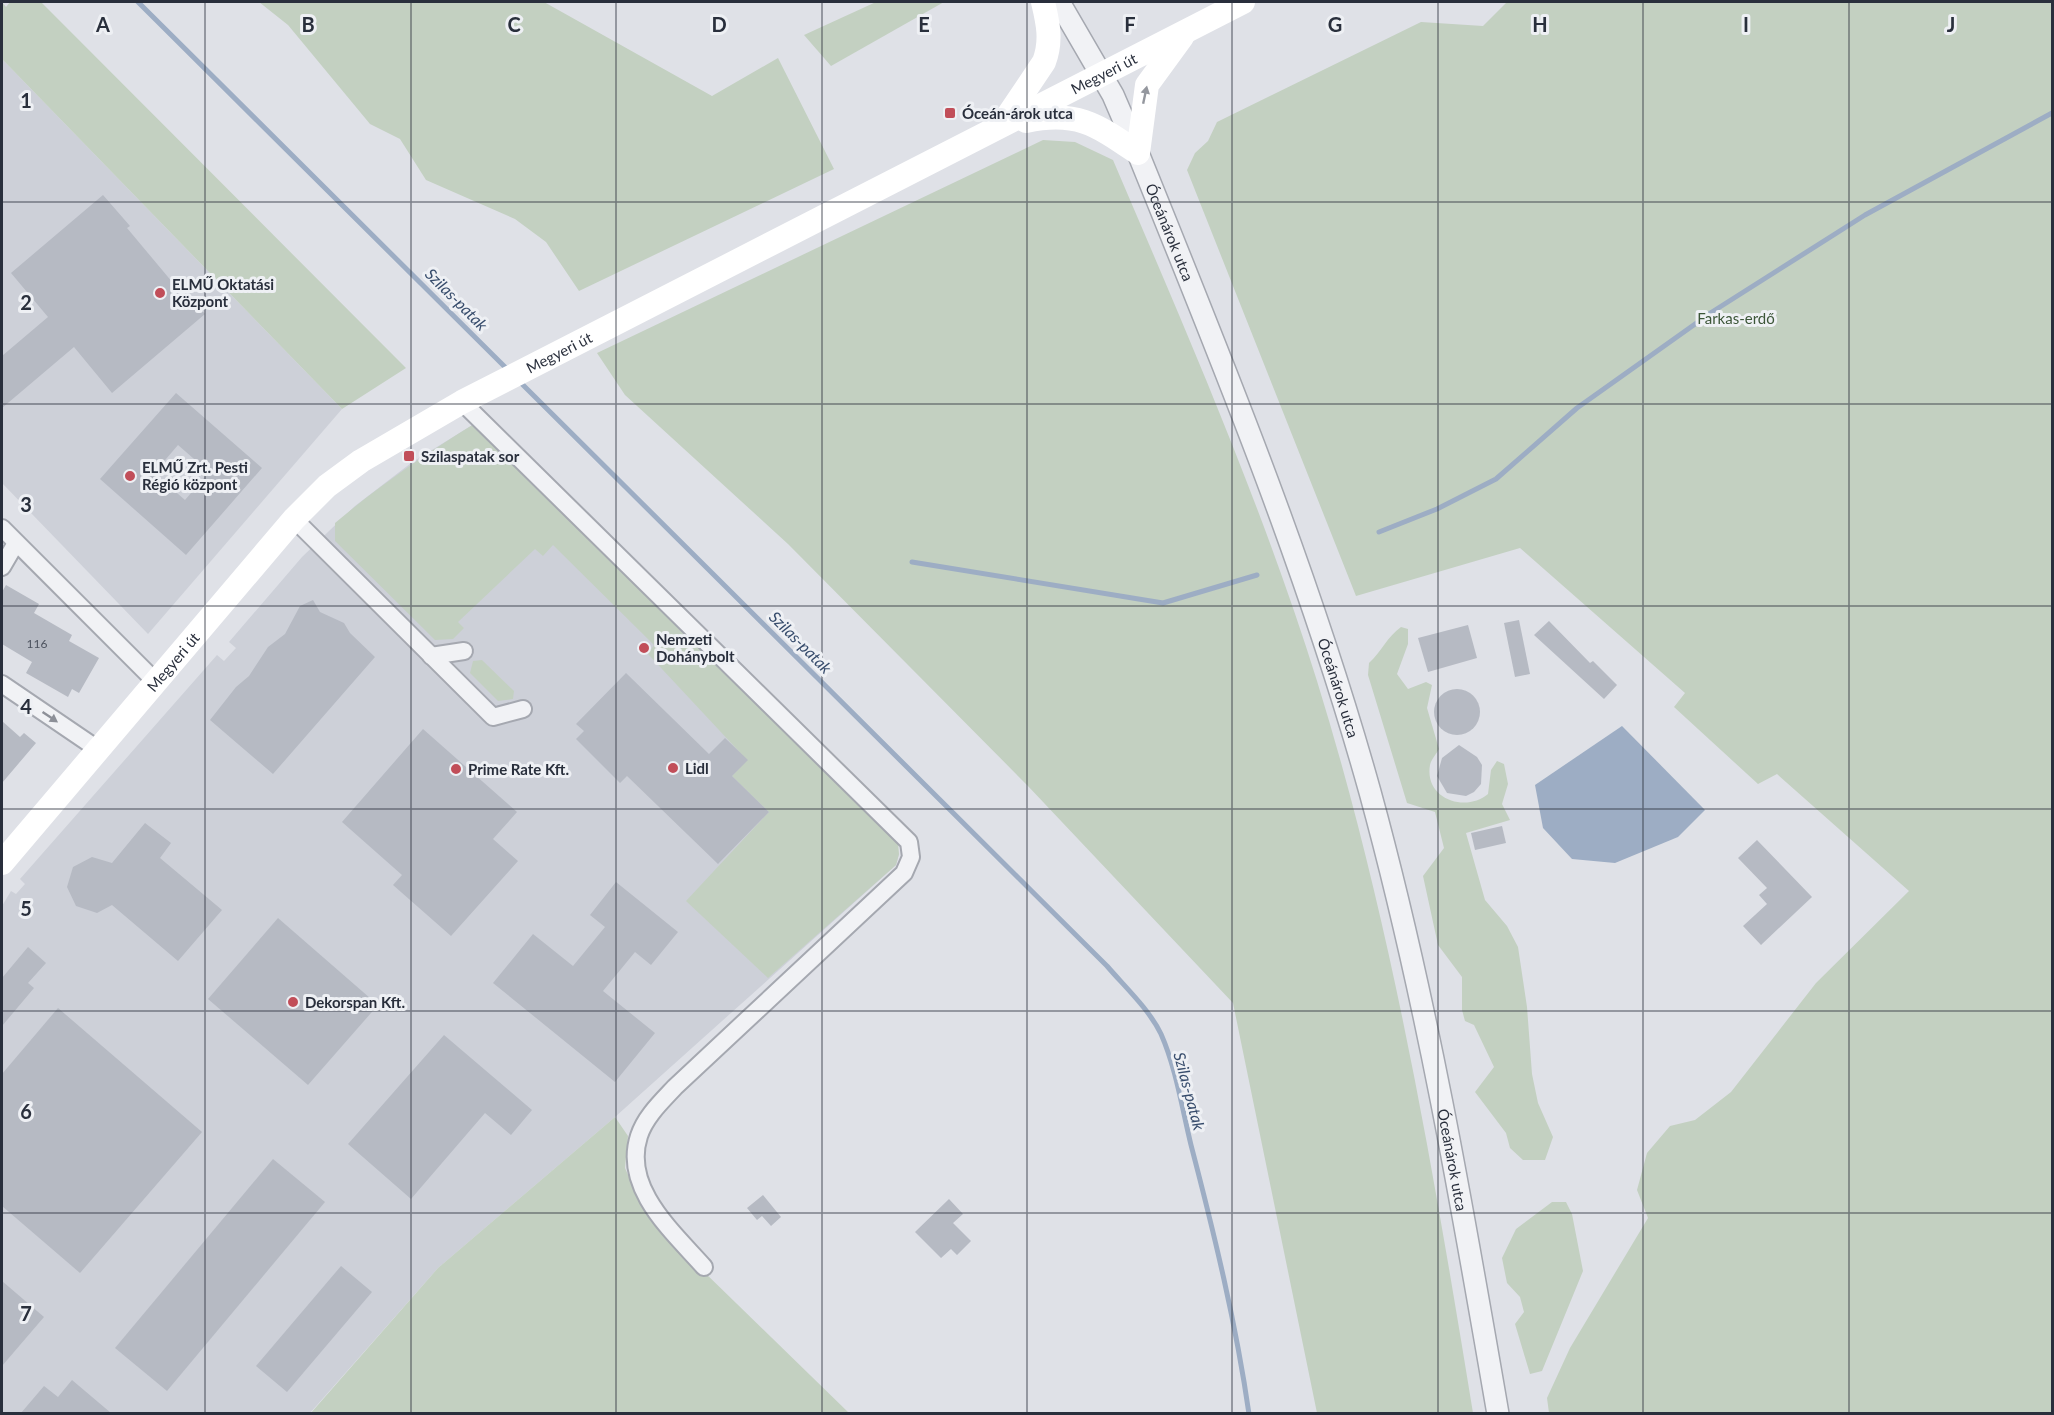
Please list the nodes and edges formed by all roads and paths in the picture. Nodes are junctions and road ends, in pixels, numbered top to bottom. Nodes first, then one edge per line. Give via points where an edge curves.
1 (1043, 2) edge
2 (1059, 2) edge
3 (1243, 2) edge
4 (1201, 23) junction
5 (1102, 75) junction
6 (1001, 126) junction
7 (1138, 153) junction
8 (470, 397) junction
9 (294, 519) junction
10 (2, 528) edge
11 (16, 543) junction
12 (2, 567) edge
13 (464, 651) dead end
14 (431, 656) junction
15 (156, 683) junction
16 (2, 684) edge
17 (523, 709) dead end
18 (99, 750) junction
19 (2, 863) edge
20 (704, 1267) dead end
21 (1498, 1413) edge

1 - 6 main road via 1050,38 1044,62
2 - 5 street, Óceánárok utca
3 - 4 main road, Megyeri út
4 - 5 main road, Megyeri út
7 -> 4 main road via 1147,85 1179,40
5 - 6 main road, Megyeri út
5 - 7 street, Óceánárok utca
6 - 7 main road via 1045,117 1070,117 1087,121
6 - 8 main road, Megyeri út
7 - 21 street, Óceánárok utca via 1289,537 1369,789 1417,982
8 - 9 main road, Megyeri út via 361,461 327,486
8 - 20 street via 909,842 911,857 903,873 675,1087 654,1110 639,1136 635,1159 642,1188 668,1226
9 - 14 street
9 - 15 main road, Megyeri út
10 - 11 street
11 - 12 street
11 - 15 street
13 - 14 street
14 - 17 street via 494,717
15 - 18 main road, Megyeri út
16 -> 18 street
18 - 19 main road, Megyeri út

